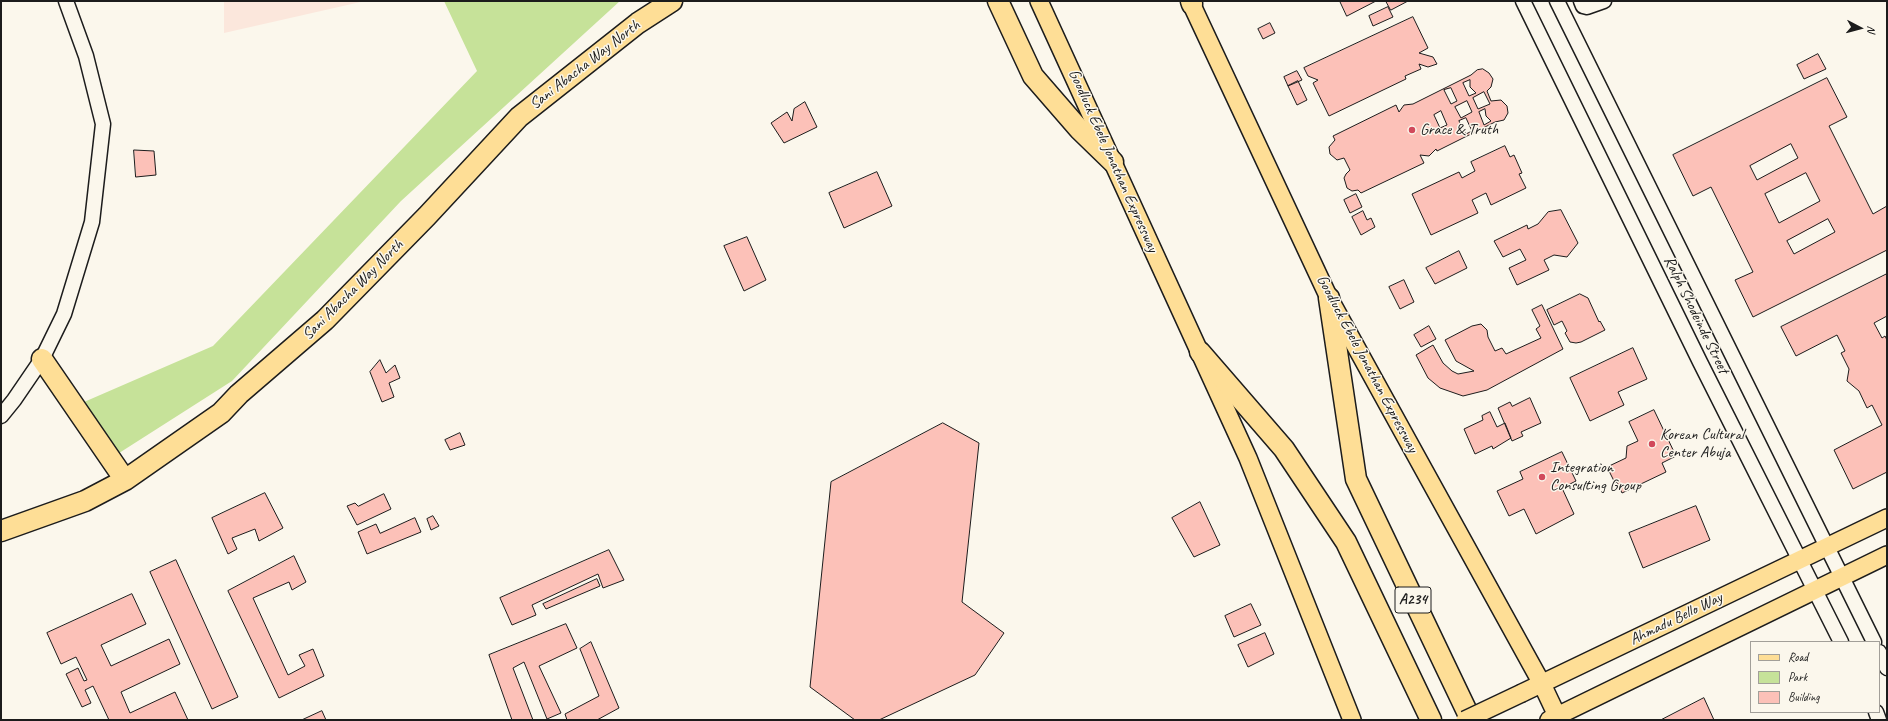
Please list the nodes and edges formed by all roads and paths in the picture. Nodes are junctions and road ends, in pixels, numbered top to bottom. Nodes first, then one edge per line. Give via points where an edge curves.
1 (66, 1) edge
2 (672, 1) edge
3 (998, 1) edge
4 (1039, 1) edge
5 (1523, 1) edge
6 (1557, 1) edge
7 (1581, 1) edge
8 (1604, 1) edge
9 (1191, 2) edge
10 (1113, 162) junction
11 (1329, 298) junction
12 (1200, 352) junction
13 (42, 359) junction
14 (1, 416) edge
15 (125, 480) junction
16 (1887, 518) edge
17 (1, 531) edge
18 (1827, 548) junction
19 (1887, 555) edge
20 (1801, 560) junction
21 (1842, 577) junction
22 (1816, 590) junction
23 (1841, 641) edge
24 (1874, 641) edge
25 (1880, 654) edge
26 (1887, 668) edge
27 (1542, 684) junction
28 (1555, 718) edge
29 (1352, 720) edge
30 (1431, 720) edge
31 (1465, 720) edge
32 (1471, 720) edge

1 - 13 street via 86,56 103,124 92,222 64,314
2 - 15 highway, Sani Abacha Way North via 638,22 519,117 325,320 239,394 221,413
3 - 10 highway via 1033,76 1079,129
4 - 10 main road, Goodluck Ebele Jonathan Expressway
5 - 20 street, Ralph Shodeinde Street via 1700,362
6 - 18 street, Ralph Shodeinde Street
7 - 8 street via 1583,6 1587,7
9 - 11 main road, Goodluck Ebele Jonathan Expressway
10 - 12 main road, Goodluck Ebele Jonathan Expressway
11 - 27 main road, Goodluck Ebele Jonathan Expressway
11 - 32 highway, A234 via 1356,479
12 - 29 main road, Goodluck Ebele Jonathan Expressway via 1248,458
12 - 30 highway, A234 via 1284,449 1346,542
13 - 14 street
13 - 15 highway
15 - 17 highway, Sani Abacha Way North via 85,501
16 - 18 main road, Ahmadu Bello Way
18 - 20 main road, Ahmadu Bello Way
18 - 21 street, Ralph Shodeinde Street
19 - 21 main road
20 - 22 street, Ralph Shodeinde Street
20 - 27 main road, Ahmadu Bello Way
21 - 22 main road
21 - 24 street, Ralph Shodeinde Street
22 - 23 street, Ralph Shodeinde Street
22 - 28 main road
25 - 26 street
27 - 28 main road, Goodluck Ebele Jonathan Expressway
27 - 31 main road, Ahmadu Bello Way, bridge

